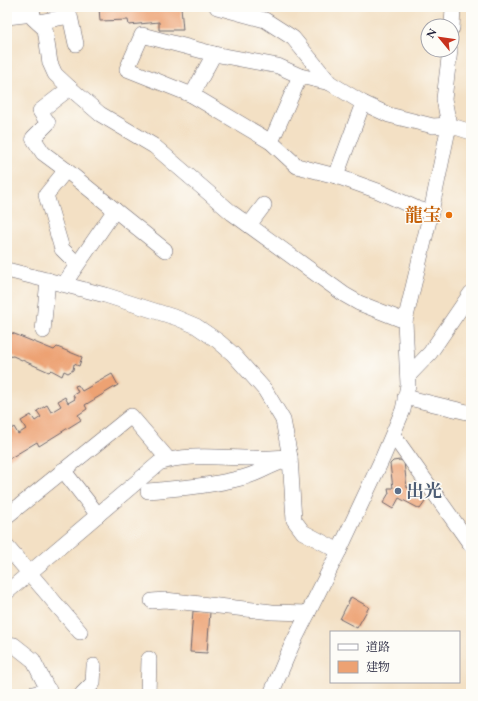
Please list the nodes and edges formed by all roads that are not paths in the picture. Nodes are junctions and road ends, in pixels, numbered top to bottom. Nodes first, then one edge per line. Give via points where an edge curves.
1 (217, 7) edge
2 (453, 7) edge
3 (34, 15) edge
4 (8, 17) edge
5 (452, 18) edge
6 (76, 44) dead end
7 (214, 54) junction
8 (449, 58) edge
9 (300, 76) junction
10 (330, 83) junction
11 (70, 88) junction
12 (192, 95) junction
13 (363, 104) junction
14 (449, 125) junction
15 (471, 132) edge
16 (271, 142) junction
17 (66, 170) junction
18 (336, 176) junction
19 (264, 206) dead end
20 (115, 210) junction
21 (431, 212) junction
22 (249, 225) junction
23 (165, 250) dead end
24 (77, 264) junction
25 (7, 270) edge
26 (48, 280) junction
27 (64, 284) junction
28 (471, 293) edge
29 (405, 321) junction
30 (43, 331) dead end
31 (408, 376) junction
32 (405, 397) junction
33 (471, 413) edge
34 (393, 435) junction
35 (290, 458) junction
36 (168, 460) junction
37 (63, 470) junction
38 (148, 491) dead end
39 (98, 515) junction
40 (7, 516) edge
41 (471, 545) edge
42 (7, 547) edge
43 (339, 551) junction
44 (29, 573) junction
45 (7, 592) edge
46 (152, 600) dead end
47 (308, 613) junction
48 (80, 632) dead end
49 (7, 644) edge
50 (149, 659) dead end
51 (94, 666) dead end
52 (50, 692) edge
53 (33, 694) edge
54 (82, 694) edge
55 (148, 694) edge
56 (271, 694) edge

1 - 10 street via 265,20 293,38
2 - 5 street
3 - 4 street
3 - 6 street via 70,16
3 - 11 street via 45,29 50,63 55,74
7 - 9 street via 278,66
7 - 12 street
7 - 12 street via 142,35 127,69
8 - 14 street via 444,99
9 - 10 street
9 - 16 street
10 - 13 street
11 - 17 street via 40,111 48,123 33,138 43,153
11 - 22 street via 100,114 154,146
12 - 16 street
13 - 14 street via 389,115 433,126
13 - 18 street
14 - 15 street
14 - 21 street
16 - 18 street via 297,166
17 - 20 street
17 - 24 street via 46,195 62,249
18 - 21 street
19 - 22 street
20 - 23 street
20 - 24 street
21 - 29 street
22 - 29 street via 345,295
24 - 27 street
25 - 26 street
26 - 27 street
26 - 30 street
27 - 35 street via 177,318 214,338 233,354 264,390 283,420
28 - 31 street via 430,353
29 - 31 street
31 - 32 street
32 - 33 street
32 - 34 street
34 - 41 street
34 - 43 street
35 - 36 street via 184,457
35 - 38 street via 243,478 201,486
35 - 43 street via 294,520 303,532
36 - 37 street via 130,416
36 - 39 street via 159,463
37 - 39 street
37 - 40 street
39 - 44 street
42 - 44 street
43 - 47 street
44 - 45 street
44 - 48 street
46 - 47 street
47 - 56 street
49 - 52 street via 14,645 34,660
50 - 55 street
51 - 54 street via 93,683
52 - 53 street

